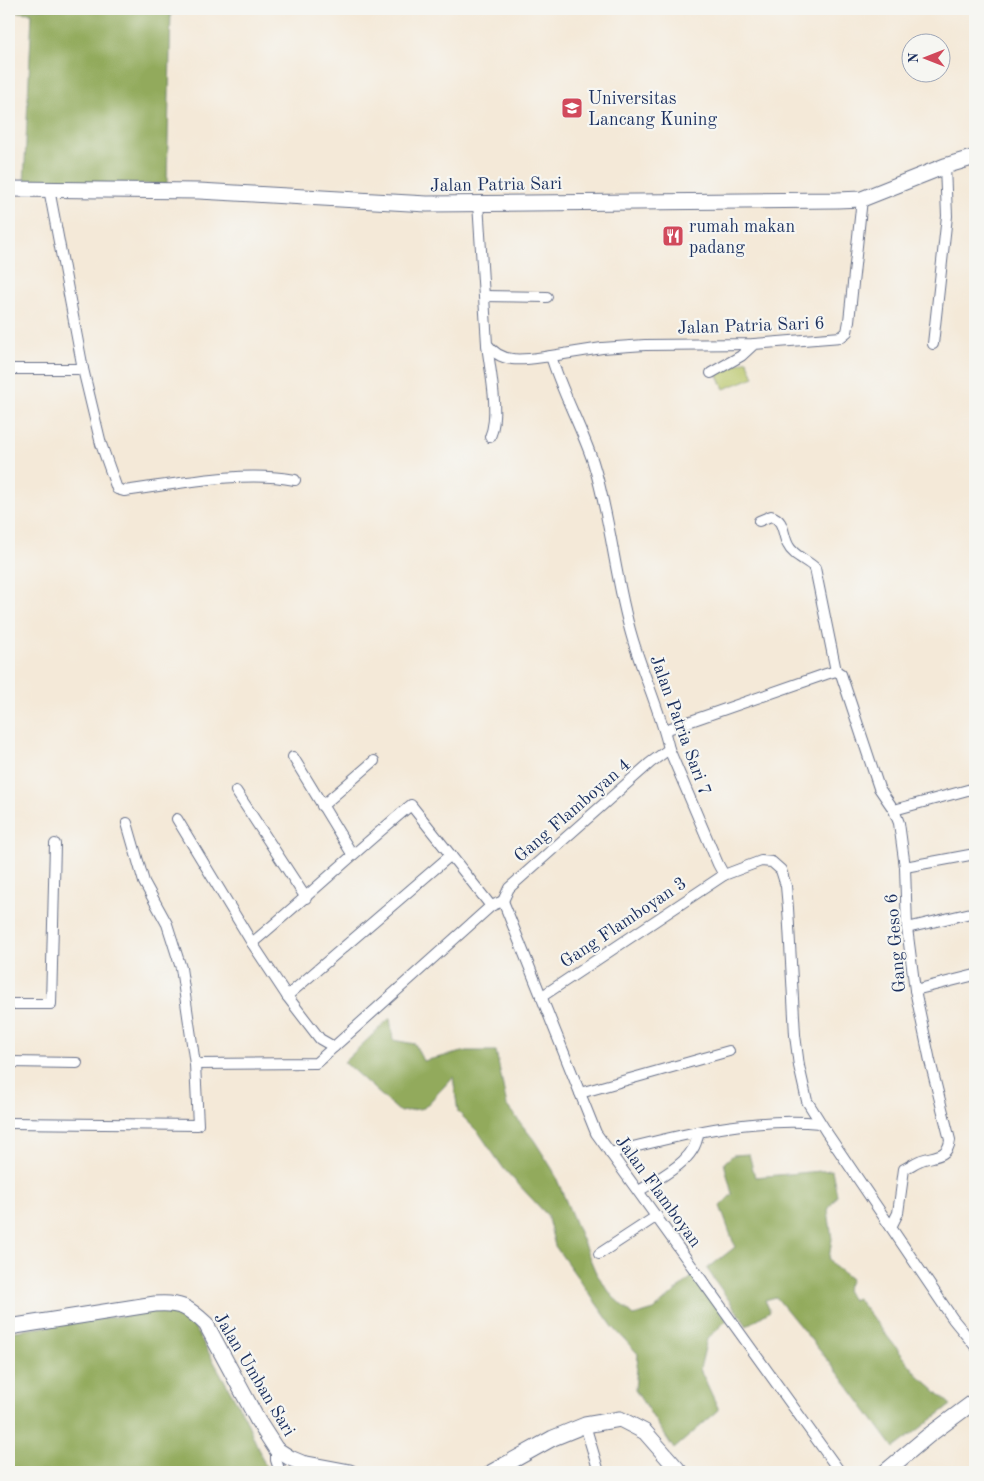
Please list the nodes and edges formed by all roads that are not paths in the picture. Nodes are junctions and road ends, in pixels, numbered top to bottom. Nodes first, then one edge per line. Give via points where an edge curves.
1 (975, 156) edge
2 (945, 166) junction
3 (9, 189) edge
4 (49, 189) junction
5 (862, 198) junction
6 (478, 203) junction
7 (484, 296) junction
8 (547, 297) dead end
9 (487, 344) junction
10 (754, 344) junction
11 (933, 344) dead end
12 (551, 356) junction
13 (9, 369) edge
14 (83, 369) junction
15 (711, 373) dead end
16 (490, 437) dead end
17 (295, 480) dead end
18 (759, 521) dead end
19 (836, 672) junction
20 (665, 730) junction
21 (669, 749) junction
22 (292, 757) dead end
23 (374, 761) dead end
24 (975, 789) edge
25 (236, 791) dead end
26 (322, 806) junction
27 (894, 810) junction
28 (177, 819) dead end
29 (127, 823) dead end
30 (55, 844) dead end
31 (352, 854) junction
32 (975, 854) edge
33 (451, 855) junction
34 (905, 867) junction
35 (724, 875) junction
36 (306, 898) junction
37 (503, 901) junction
38 (491, 906) junction
39 (975, 912) edge
40 (907, 928) junction
41 (252, 943) junction
42 (975, 975) edge
43 (915, 990) junction
44 (287, 996) junction
45 (541, 996) junction
46 (9, 1004) edge
47 (334, 1047) junction
48 (728, 1050) dead end
49 (9, 1062) edge
50 (77, 1063) dead end
51 (195, 1064) junction
52 (580, 1093) junction
53 (9, 1123) edge
54 (820, 1123) junction
55 (698, 1132) junction
56 (610, 1153) junction
57 (639, 1190) junction
58 (657, 1216) junction
59 (891, 1226) junction
60 (599, 1254) dead end
61 (9, 1327) edge
62 (975, 1346) edge
63 (975, 1401) edge
64 (585, 1425) junction
65 (276, 1449) junction
66 (280, 1472) edge
67 (350, 1472) edge
68 (492, 1472) edge
69 (599, 1472) edge
70 (680, 1472) edge
71 (840, 1472) edge
72 (885, 1472) edge

1 - 2 street, Jalan Patria Sari
2 - 5 street, Jalan Patria Sari
2 - 11 street via 947,216
3 - 4 street, Jalan Patria Sari
4 - 6 street, Jalan Patria Sari via 199,191 427,204
4 - 14 street
5 - 6 street, Jalan Patria Sari
5 - 10 street, Jalan Patria Sari 6 via 847,332 841,337
6 - 7 street
7 - 8 street
7 - 9 street
9 - 12 street via 491,351 513,360
9 - 16 street via 494,408
10 - 12 street, Jalan Patria Sari 6 via 636,345
10 - 15 street via 741,356
12 - 20 street, Jalan Patria Sari 7 via 593,462 632,636
13 - 14 street
14 - 17 street via 101,444 119,490 215,479 275,476
18 - 19 street, Gang Geso 6 via 771,516 777,518 789,548 815,568
19 - 20 street
19 - 27 street, Gang Geso 6 via 843,678 879,788
20 - 21 street, Jalan Patria Sari 7
21 - 35 street, Jalan Patria Sari 7
21 - 37 street, Gang Flamboyan 4 via 509,888
22 - 26 street
23 - 26 street
24 - 27 street
25 - 36 street
26 - 31 street
27 - 34 street, Gang Geso 6
28 - 41 street
29 - 51 street via 144,882 167,924 181,968
30 - 46 street via 50,1004
31 - 33 street via 411,805
31 - 36 street
32 - 34 street
33 - 38 street
33 - 44 street
34 - 40 street, Gang Geso 6
35 - 45 street, Gang Flamboyan 3
35 - 54 street via 761,861 772,862 781,870 786,886 799,1066 807,1101
36 - 41 street
37 - 38 street
37 - 45 street, Jalan Flamboyan
38 - 47 street
39 - 40 street
40 - 43 street, Gang Geso 6
41 - 44 street
42 - 43 street
43 - 59 street, Gang Geso 6 via 950,1140 946,1152 904,1170 898,1213
44 - 47 street via 320,1039
45 - 52 street, Jalan Flamboyan
47 - 51 street via 316,1063
48 - 52 street
49 - 50 street
51 - 53 street via 198,1125
52 - 56 street, Jalan Flamboyan via 596,1133
54 - 55 street via 754,1123
54 - 59 street
55 - 56 street
55 - 57 street via 690,1154 680,1164
56 - 57 street, Jalan Flamboyan
57 - 58 street, Jalan Flamboyan
58 - 60 street
58 - 71 street, Jalan Flamboyan
59 - 62 street via 953,1319
61 - 65 street, Jalan Umban Sari via 155,1304 183,1306 206,1324 258,1422
63 - 72 street
64 - 68 street via 553,1438
64 - 69 street
64 - 70 street via 620,1419 633,1424 645,1432
65 - 66 street
65 - 67 street, Jalan Umban Sari via 302,1463

